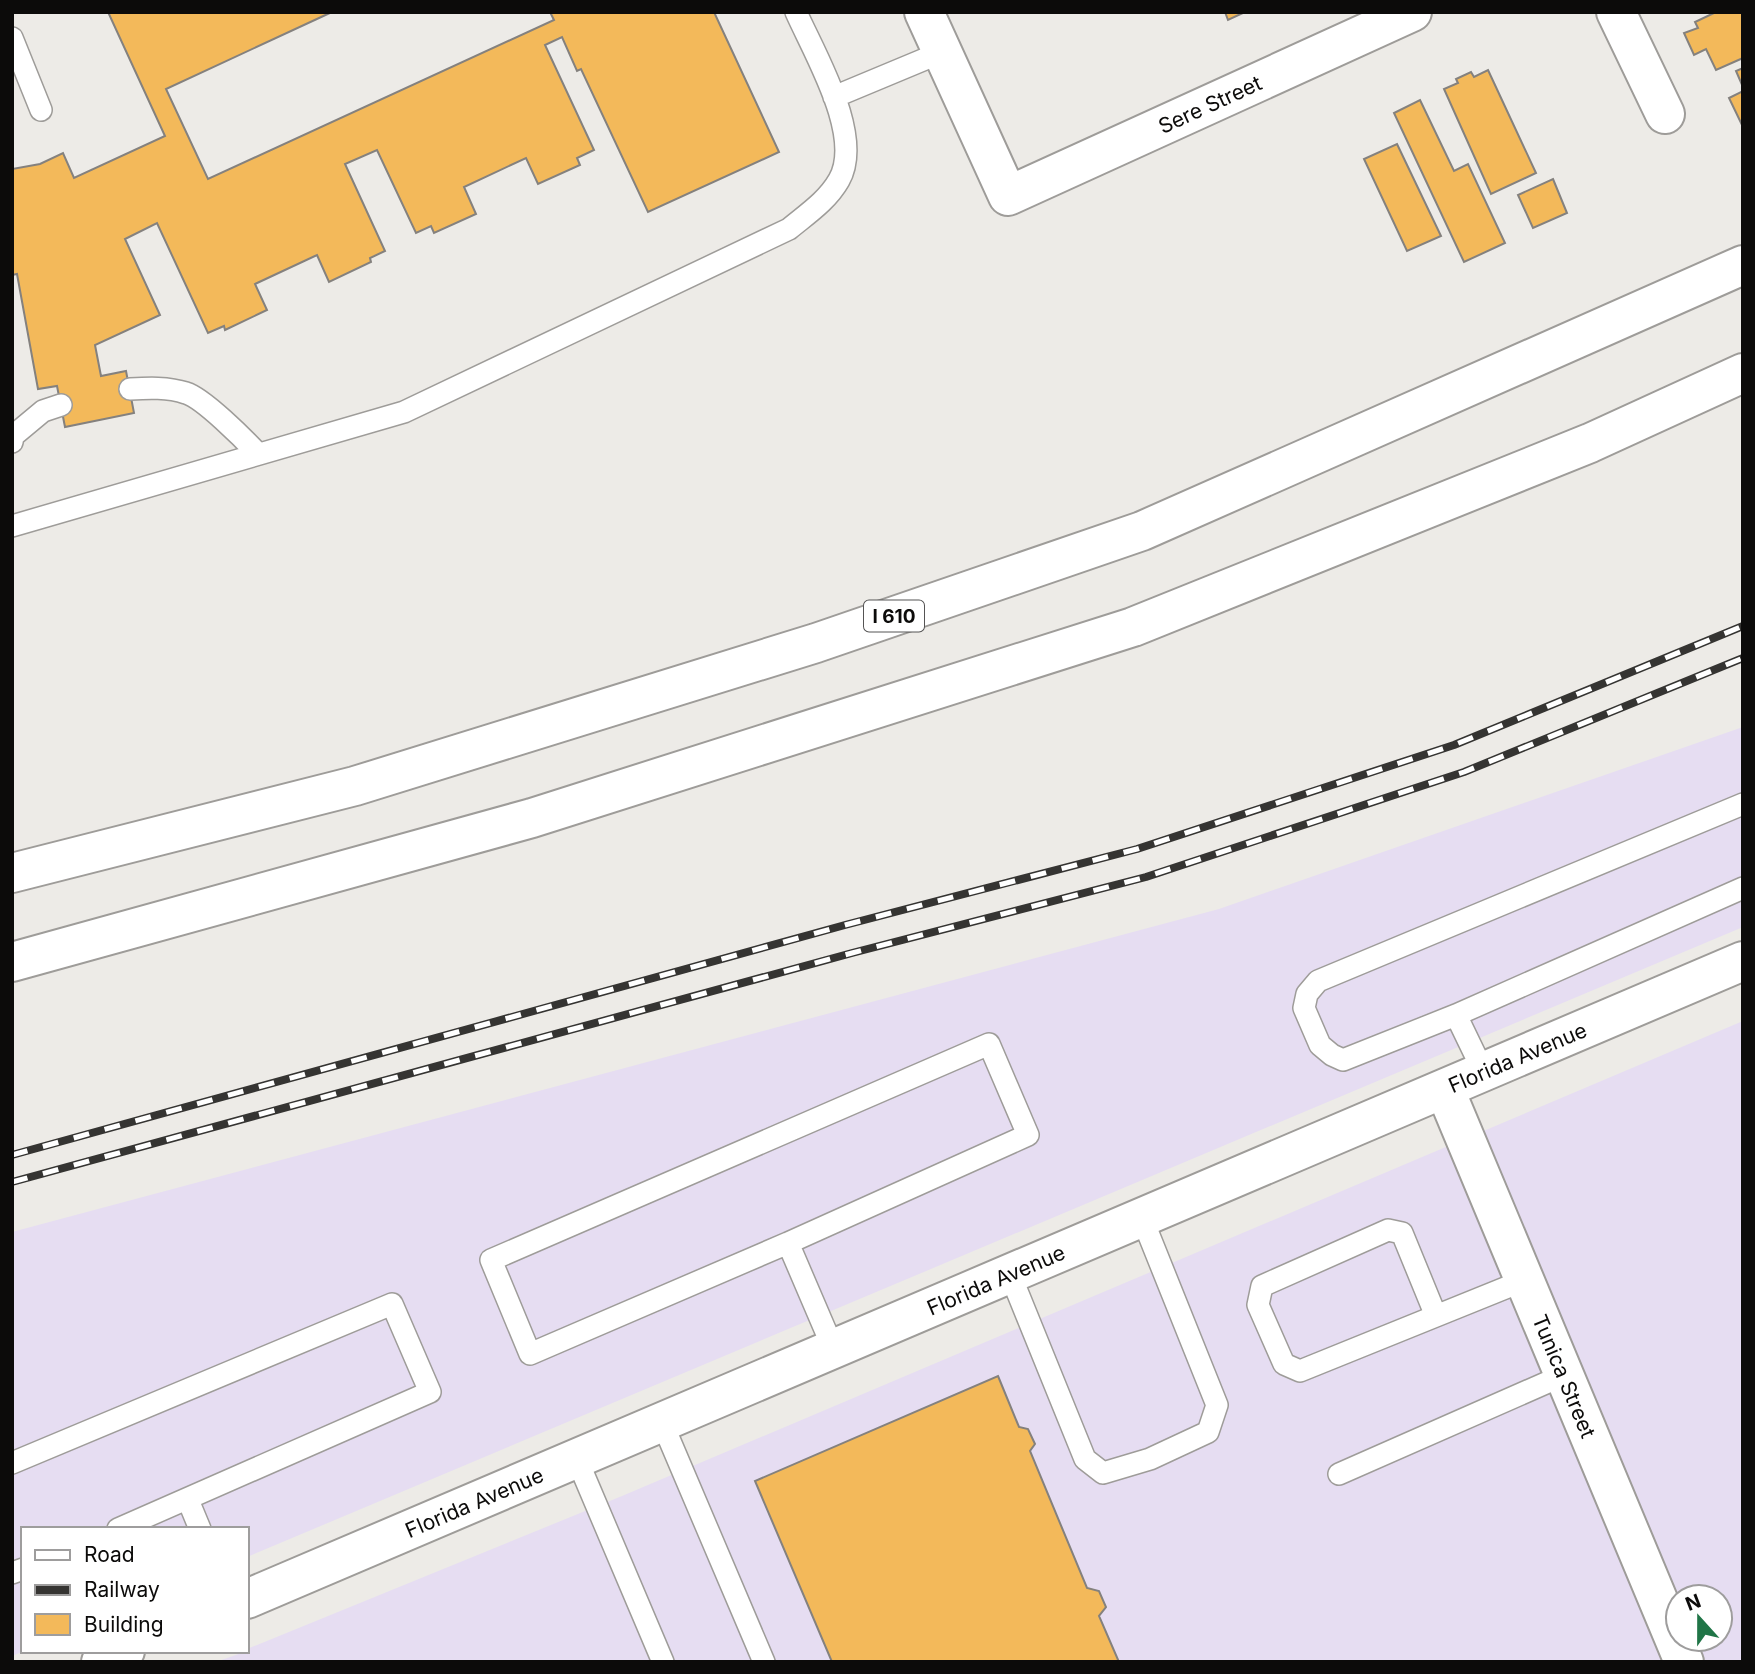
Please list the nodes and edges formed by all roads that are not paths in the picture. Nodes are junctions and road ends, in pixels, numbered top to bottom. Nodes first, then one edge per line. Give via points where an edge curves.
1 (796, 12) edge
2 (923, 12) edge
3 (1412, 12) edge
4 (1616, 12) edge
5 (12, 38) edge
6 (942, 52) junction
7 (834, 97) junction
8 (41, 110) dead end
9 (1665, 114) dead end
10 (1743, 265) edge
11 (1743, 373) edge
12 (130, 389) dead end
13 (61, 405) dead end
14 (12, 442) edge
15 (258, 454) junction
16 (12, 526) edge
17 (1743, 803) edge
18 (12, 873) edge
19 (1743, 888) edge
20 (12, 962) edge
21 (1739, 973) edge
22 (1455, 1015) junction
23 (1483, 1073) junction
24 (1445, 1090) junction
25 (1142, 1218) junction
26 (788, 1243) junction
27 (1010, 1274) junction
28 (1525, 1280) junction
29 (1436, 1316) junction
30 (832, 1348) junction
31 (1564, 1375) junction
32 (661, 1420) junction
33 (576, 1457) junction
34 (12, 1463) edge
35 (1339, 1474) dead end
36 (188, 1500) junction
37 (123, 1527) edge
38 (199, 1527) edge
39 (248, 1599) edge
40 (121, 1653) edge
41 (101, 1662) edge
42 (663, 1662) edge
43 (764, 1662) edge
44 (1684, 1662) edge

1 - 7 lane
2 - 6 main road
3 - 6 main road, Sere Street via 1008,196
4 - 9 main road
5 - 8 lane
6 - 7 lane
7 - 15 lane via 847,147 840,178 822,203 789,229 404,412
10 - 18 main road, I 610 via 1142,531 816,643 355,786
11 - 20 main road via 1590,443 1133,627 532,818
12 - 15 lane via 188,393
13 - 14 lane via 43,411 13,436
15 - 16 lane
17 - 22 lane via 1318,981 1307,994 1304,1008 1320,1045 1343,1060
19 - 22 lane
21 - 23 main road, Florida Avenue
22 - 23 lane
23 - 24 main road, Florida Avenue
24 - 25 main road, Florida Avenue
24 - 28 main road, Tunica Street
25 - 27 main road, Florida Avenue
25 - 27 lane via 1217,1405 1209,1432 1150,1459 1103,1473 1085,1459
26 - 26 lane via 530,1354 491,1260 989,1044 1028,1135
26 - 30 lane
27 - 30 main road, Florida Avenue
28 - 29 lane
28 - 31 main road, Tunica Street
29 - 29 lane via 1300,1371 1284,1364 1258,1305 1262,1286 1388,1230 1402,1233
30 - 32 main road, Florida Avenue
31 - 35 lane
31 - 44 main road, Tunica Street
32 - 33 main road, Florida Avenue
32 - 43 lane
33 - 39 main road, Florida Avenue
33 - 42 lane
34 - 36 lane via 392,1304 429,1392
36 - 37 lane
36 - 38 lane
40 - 41 main road

